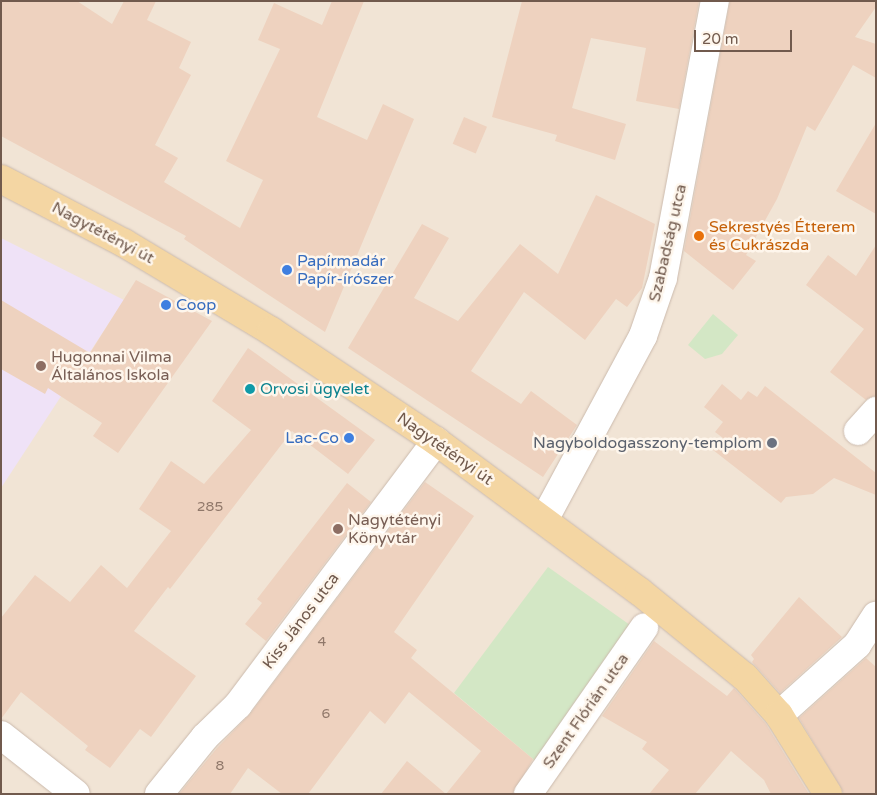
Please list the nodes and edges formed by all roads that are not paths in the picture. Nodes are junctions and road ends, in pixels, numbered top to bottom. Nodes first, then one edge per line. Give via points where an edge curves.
1 (715, 1) edge
2 (1, 178) edge
3 (876, 411) edge
4 (858, 431) dead end
5 (436, 442) junction
6 (544, 520) junction
7 (876, 616) edge
8 (644, 628) dead end
9 (780, 715) junction
10 (1, 736) edge
11 (76, 794) edge
12 (159, 794) edge
13 (528, 794) edge
14 (828, 794) edge

1 - 6 street, Szabadság utca via 663,278 643,336
2 - 5 main road, Nagytétényi út via 208,290
3 - 4 street
5 - 6 main road, Nagytétényi út
5 - 12 street, Kiss János utca via 238,705 205,737
6 - 9 main road, Nagytétényi út via 707,644 745,677
7 - 9 street via 857,645
8 - 13 street, Szent Flórián utca
9 - 14 main road, Nagytétényi út
10 - 11 street

